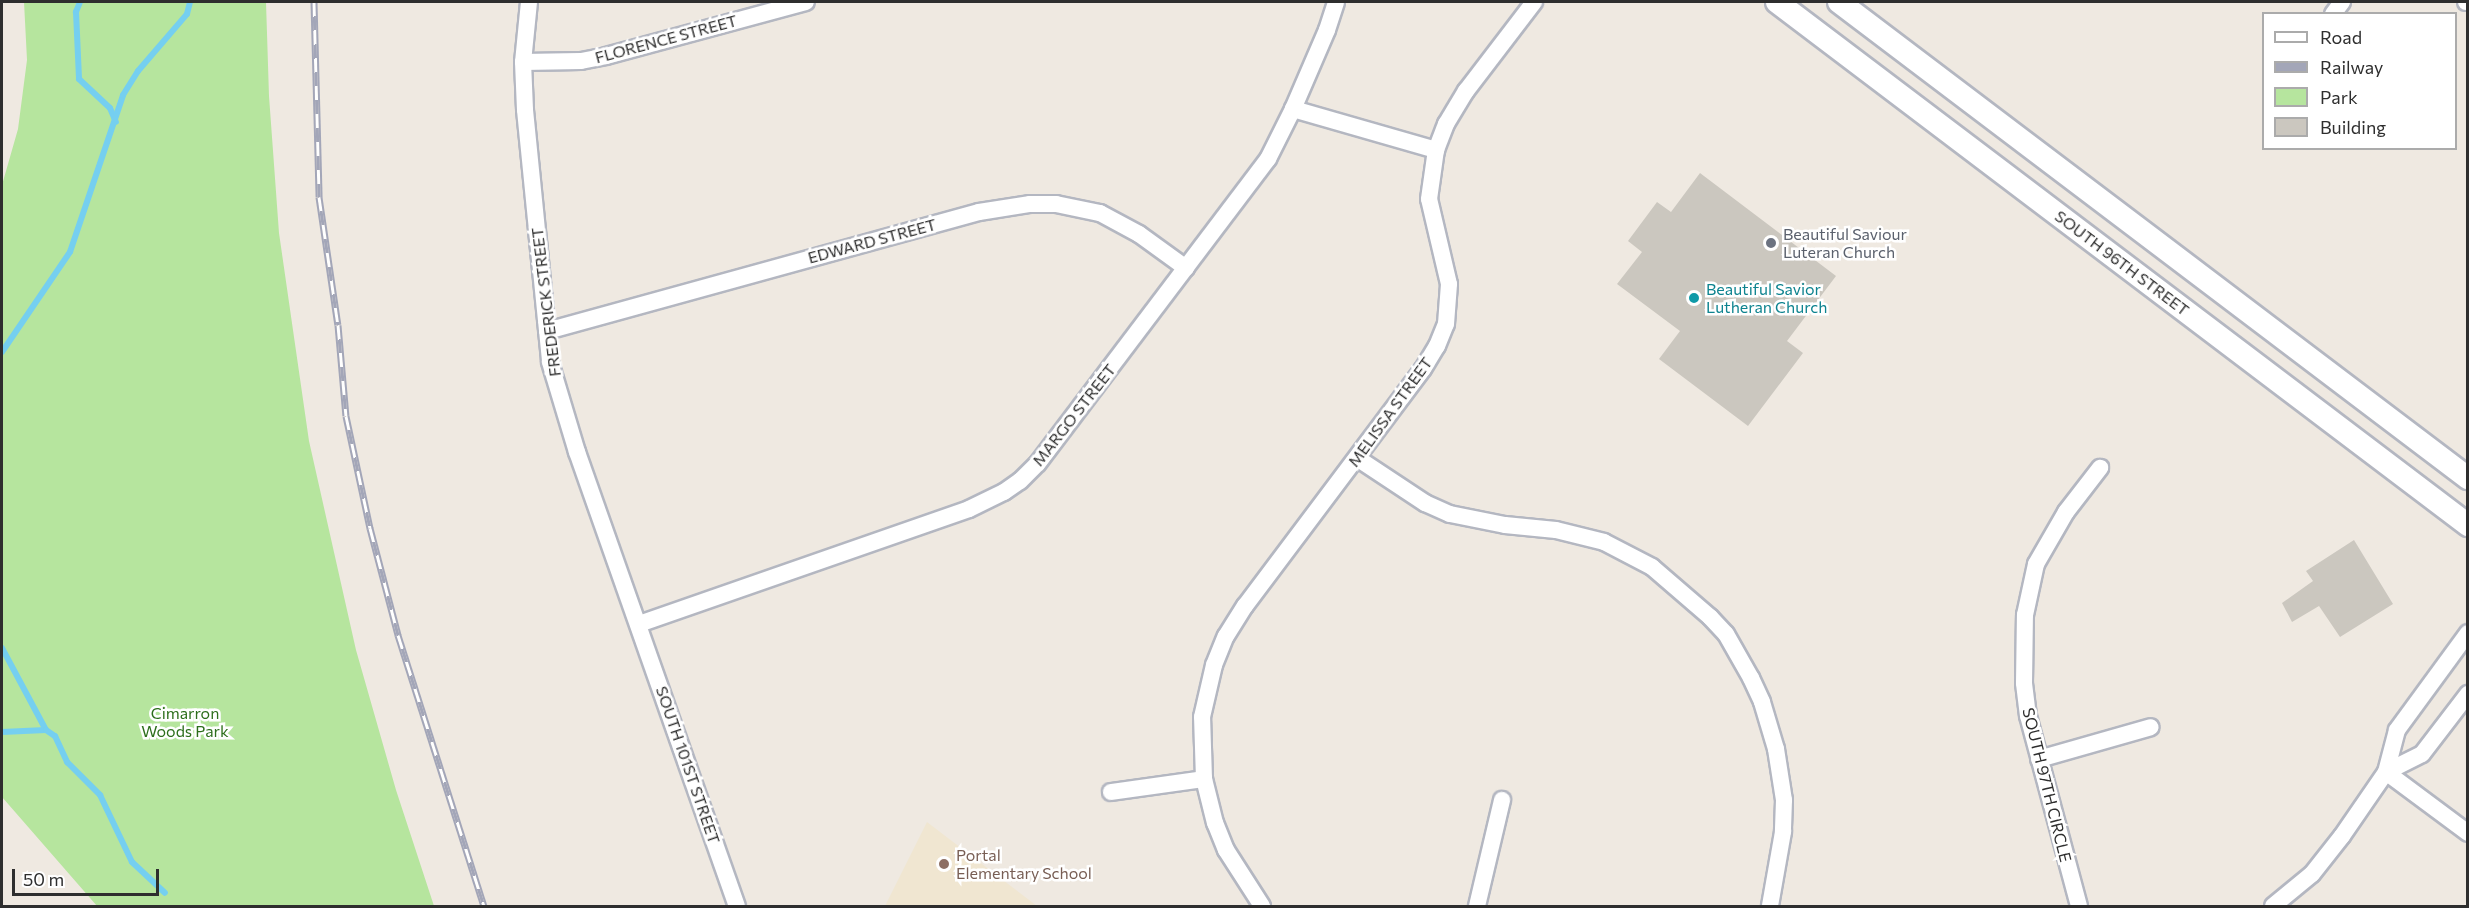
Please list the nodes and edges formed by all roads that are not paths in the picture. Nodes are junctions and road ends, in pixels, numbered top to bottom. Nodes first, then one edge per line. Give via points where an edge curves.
1 (529, 2) edge
2 (806, 2) edge
3 (1336, 2) edge
4 (1534, 2) edge
5 (1777, 2) edge
6 (1839, 2) edge
7 (523, 62) junction
8 (1293, 109) junction
9 (1436, 150) junction
10 (1186, 268) junction
11 (547, 331) junction
12 (1357, 458) junction
13 (2100, 468) dead end
14 (2468, 478) edge
15 (2468, 525) edge
16 (639, 624) junction
17 (2468, 633) edge
18 (2468, 694) edge
19 (2151, 727) dead end
20 (2039, 759) junction
21 (2386, 772) junction
22 (1204, 779) junction
23 (1112, 792) dead end
24 (1502, 800) dead end
25 (2468, 833) edge
26 (737, 906) edge
27 (1262, 906) edge
28 (1477, 906) edge
29 (1770, 906) edge
30 (2079, 906) edge
31 (2273, 906) edge

1 - 7 street, FREDERICK STREET
2 - 7 street, FLORENCE STREET via 606,56 581,61
3 - 8 street, MARGO STREET via 1328,30
4 - 9 street, MELISSA STREET via 1466,91
5 - 15 main road, SOUTH 96TH STREET
6 - 14 main road
7 - 11 street, FREDERICK STREET
8 - 9 street
8 - 10 street, MARGO STREET via 1268,159
9 - 12 street, MELISSA STREET via 1429,199 1447,270 1446,324 1423,369
10 - 11 street, EDWARD STREET via 1139,234 1100,213 1056,204 1007,206
10 - 16 street, MARGO STREET via 1038,463 1004,492 969,509
11 - 16 street, FREDERICK STREET via 561,406
12 - 22 street, MELISSA STREET via 1226,636 1207,686 1202,717
12 - 29 street via 1425,503 1450,514 1496,524 1556,530 1612,546 1652,567 1726,634 1762,702 1776,749 1784,800
13 - 20 street, SOUTH 97TH CIRCLE via 2051,536 2029,587 2024,683
16 - 26 street, SOUTH 101ST STREET
17 - 21 street via 2397,730
18 - 21 street via 2421,754
19 - 20 street
20 - 30 street, SOUTH 97TH CIRCLE
21 - 25 street
21 - 31 street via 2312,874
22 - 23 street
22 - 27 street, MELISSA STREET via 1226,850
24 - 28 street

